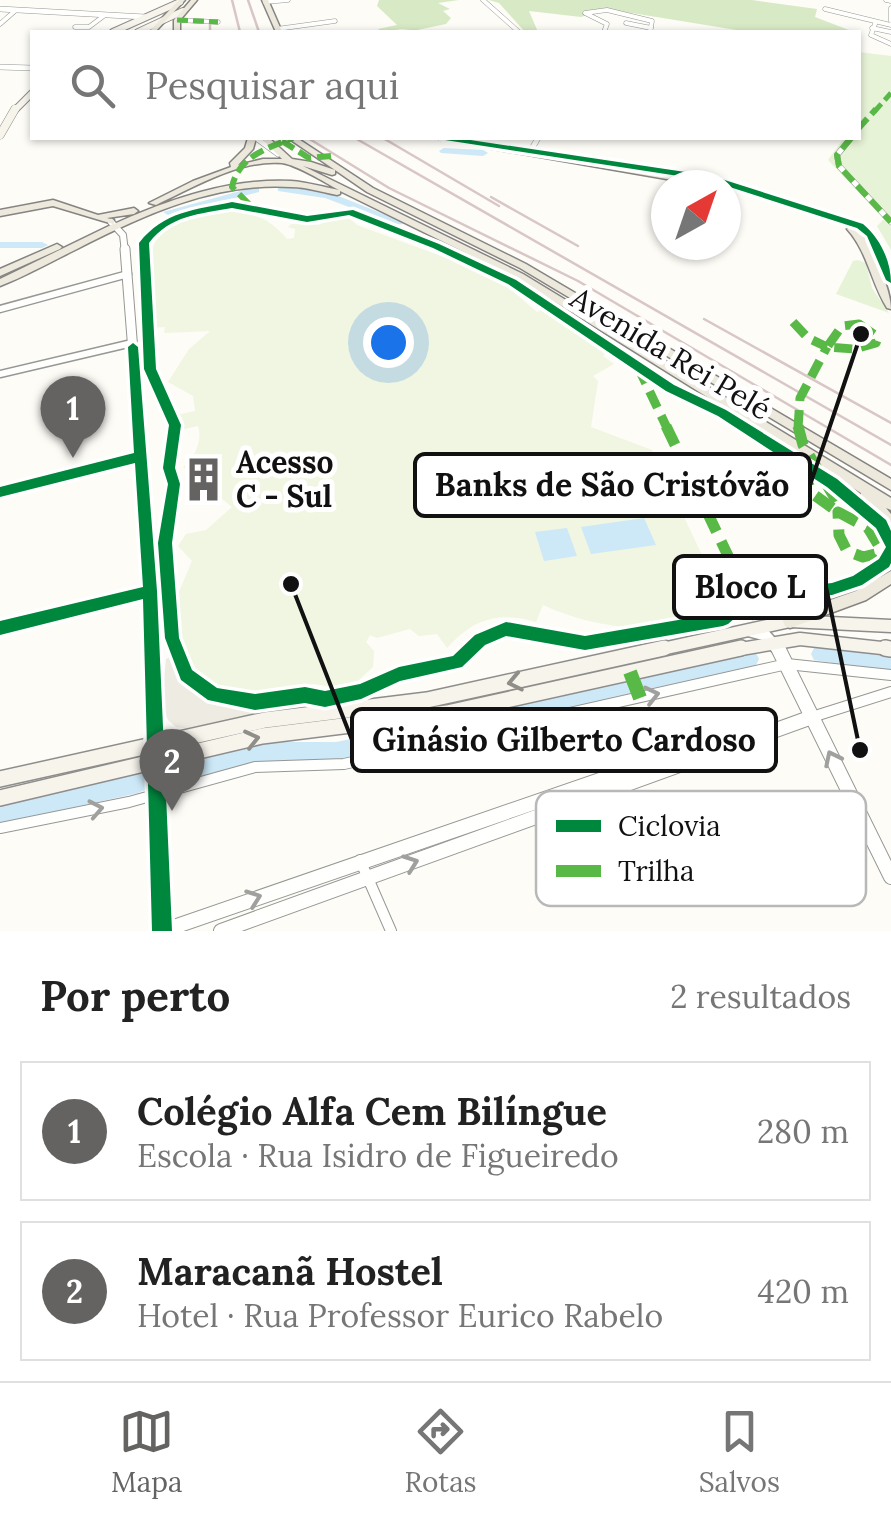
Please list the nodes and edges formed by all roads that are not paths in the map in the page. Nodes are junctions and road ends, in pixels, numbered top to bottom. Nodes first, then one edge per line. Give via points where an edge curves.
1 (194, 0) edge
2 (288, 0) edge
3 (484, 0) edge
4 (265, 1) edge
5 (182, 4) edge
6 (0, 8) edge
7 (891, 8) edge
8 (825, 9) dead end
9 (16, 10) junction
10 (105, 15) junction
11 (145, 17) junction
12 (176, 20) junction
13 (334, 21) dead end
14 (96, 22) junction
15 (218, 22) dead end
16 (626, 23) dead end
17 (0, 24) edge
18 (126, 26) junction
19 (873, 26) junction
20 (891, 26) edge
21 (651, 27) edge
22 (117, 30) edge
23 (146, 30) edge
24 (178, 30) edge
25 (278, 30) edge
26 (284, 30) edge
27 (517, 30) edge
28 (604, 30) edge
29 (891, 44) edge
30 (0, 67) edge
31 (30, 68) edge
32 (30, 86) edge
33 (30, 95) edge
34 (1, 116) edge
35 (0, 136) edge
36 (253, 140) edge
37 (257, 140) edge
38 (267, 140) edge
39 (295, 140) edge
40 (472, 140) edge
41 (537, 140) edge
42 (849, 140) edge
43 (500, 142) edge
44 (530, 152) junction
45 (282, 157) junction
46 (222, 171) junction
47 (651, 172) edge
48 (255, 185) junction
49 (741, 187) edge
50 (370, 190) junction
51 (741, 192) edge
52 (786, 206) junction
53 (799, 206) junction
54 (383, 208) junction
55 (134, 211) junction
56 (0, 213) edge
57 (88, 216) junction
58 (891, 222) edge
59 (114, 225) junction
60 (476, 242) junction
61 (456, 243) junction
62 (0, 273) edge
63 (128, 274) junction
64 (891, 280) edge
65 (0, 283) edge
66 (890, 304) edge
67 (0, 308) edge
68 (132, 342) junction
69 (0, 374) edge
70 (139, 456) junction
71 (849, 480) junction
72 (891, 485) edge
73 (0, 492) edge
74 (891, 505) edge
75 (891, 523) edge
76 (891, 577) edge
77 (150, 591) junction
78 (790, 621) junction
79 (891, 626) edge
80 (0, 628) edge
81 (748, 631) junction
82 (774, 642) junction
83 (891, 649) edge
84 (787, 664) junction
85 (891, 675) edge
86 (891, 692) edge
87 (812, 716) junction
88 (156, 745) junction
89 (157, 762) junction
90 (659, 767) junction
91 (0, 779) edge
92 (569, 791) edge
93 (603, 791) edge
94 (849, 791) edge
95 (158, 794) junction
96 (0, 798) edge
97 (536, 800) edge
98 (536, 819) edge
99 (866, 826) edge
100 (0, 828) edge
101 (360, 860) junction
102 (891, 877) edge
103 (367, 878) junction
104 (162, 931) edge
105 (220, 931) edge
106 (391, 931) edge

1 - 5 main road
2 - 4 street
3 - 27 street
4 - 25 main road
5 - 11 main road
5 - 12 main road
5 - 23 main road
6 - 9 street
7 - 20 street
8 - 19 street
9 - 10 street
9 - 17 street
10 - 11 street
10 - 14 street
11 - 18 main road
11 - 23 main road
12 - 15 street
12 - 24 main road
13 - 26 street
14 - 14 street via 79,23
16 - 21 street
18 - 22 main road
18 - 23 main road
19 - 20 street
19 - 29 street via 872,37
21 - 28 street via 607,10 585,13 606,24
30 - 31 street
32 - 34 main road
33 - 35 main road
36 - 46 main road
37 - 45 street, Avenida Rei Pelé
38 - 45 main road, Avenida Rei Pelé
39 - 50 main road, Avenida Rei Pelé
40 - 43 main road
41 - 44 street
42 - 58 street via 837,155 839,166
43 - 44 main road
44 - 47 main road
45 - 46 main road
45 - 50 main road via 308,161
45 - 54 main road, Avenida Rei Pelé
46 - 48 main road via 273,170 272,178
46 - 55 main road
48 - 54 main road via 311,186
48 - 59 main road
49 - 53 main road
50 - 60 main road, Avenida Rei Pelé
51 - 52 main road
52 - 53 main road
52 - 66 main road via 857,233
53 - 64 main road via 868,231
54 - 61 main road, Avenida Rei Pelé
55 - 57 main road
55 - 59 main road
56 - 57 main road via 54,203
57 - 59 main road
59 - 62 main road
59 - 63 street
59 - 65 main road
60 - 61 main road
60 - 72 main road, Avenida Rei Pelé
61 - 71 main road, Avenida Rei Pelé
63 - 67 street
63 - 68 street
68 - 69 street
68 - 70 street
70 - 73 street
70 - 77 street
71 - 74 main road, Avenida Rei Pelé
71 - 75 main road
76 - 78 main road via 861,596
77 - 80 street
77 - 88 street
78 - 79 main road
78 - 81 main road
81 - 82 street
81 -> 88 main road via 427,700 265,720
82 - 83 main road
82 - 84 street
89 -> 82 main road via 262,736 447,713
84 - 85 street
84 - 87 street
95 -> 84 street via 268,764 344,764
86 - 87 street
87 - 90 street via 751,742
94 -> 87 street
88 - 89 street
88 - 91 main road
89 - 95 street
89 - 96 main road
90 - 92 street
90 - 93 street
100 -> 95 street
95 - 104 street
97 - 101 street
103 -> 98 street
102 -> 99 street
101 - 103 street
104 -> 101 street
103 - 105 street
103 - 106 street

